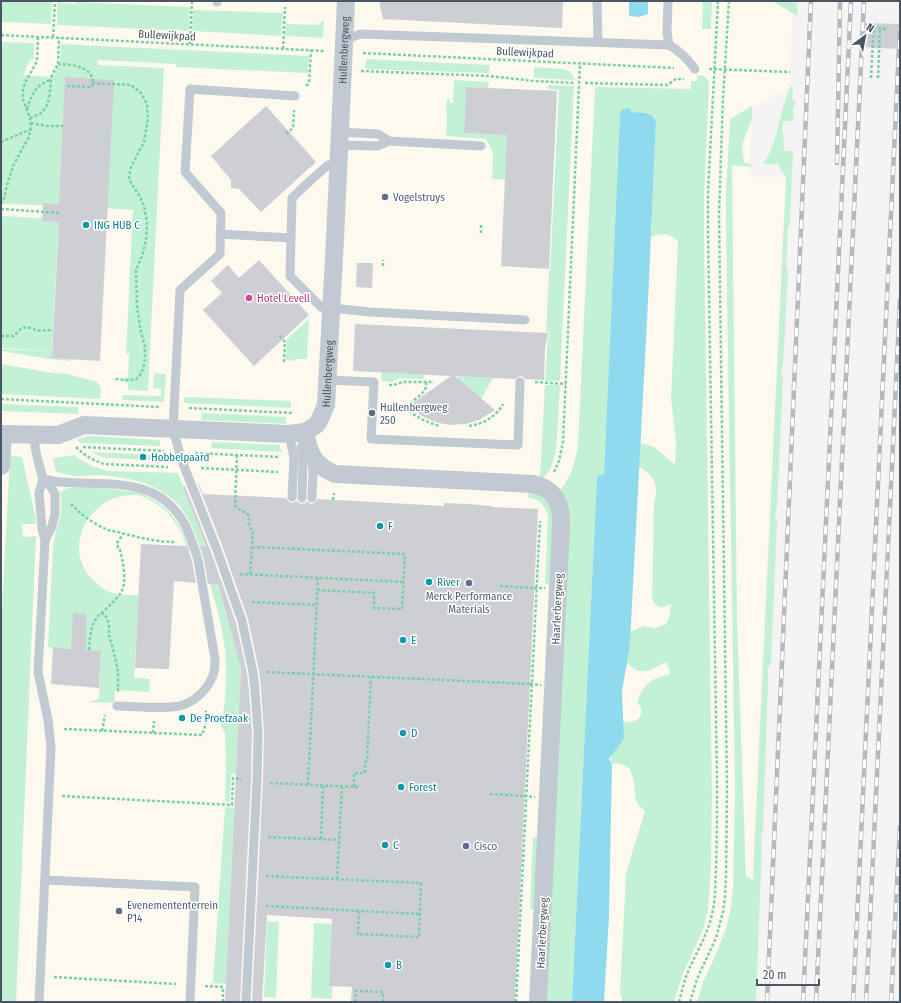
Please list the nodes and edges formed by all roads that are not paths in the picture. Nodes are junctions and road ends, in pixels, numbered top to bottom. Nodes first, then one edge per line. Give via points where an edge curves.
1 (346, 1) edge
2 (597, 1) edge
3 (668, 1) edge
4 (344, 41) junction
5 (598, 42) junction
6 (669, 45) junction
7 (695, 69) road end
8 (295, 96) dead end
9 (340, 138) junction
10 (481, 146) dead end
11 (338, 166) junction
12 (220, 234) junction
13 (291, 238) junction
14 (331, 309) junction
15 (525, 320) dead end
16 (327, 380) junction
17 (520, 382) road end
18 (173, 430) junction
19 (297, 433) junction
20 (2, 434) edge
21 (33, 435) junction
22 (303, 456) junction
23 (1, 466) edge
24 (43, 479) junction
25 (292, 497) dead end
26 (302, 498) dead end
27 (312, 498) dead end
28 (45, 540) junction
29 (117, 706) road end
30 (45, 880) junction
31 (39, 1002) edge
32 (190, 1002) edge
33 (246, 1002) edge
34 (538, 1002) edge

1 - 4 street, Hullenbergweg
2 - 5 lane
3 - 6 lane
4 - 5 lane via 360,34
4 - 9 street, Hullenbergweg
5 - 6 lane
6 - 7 lane via 684,55
8 - 12 lane via 190,89 185,172 220,212
9 - 10 lane via 378,146 389,141
9 - 11 street, Hullenbergweg
11 - 13 lane via 328,165 292,198
11 - 14 street, Hullenbergweg
12 - 13 lane
12 - 18 lane via 220,254 180,290
13 - 14 lane via 290,276 321,308
14 - 15 lane
14 - 16 street, Hullenbergweg
16 - 17 lane via 374,382 371,439 518,445
16 - 19 street, Hullenbergweg via 326,405 320,421 311,429
18 - 19 street
18 - 21 street via 84,425 58,435
18 - 33 lane via 242,621 253,672 258,732 257,780
19 - 22 street via 307,444
19 - 26 lane via 303,457
20 - 21 street
20 - 23 street
21 - 24 lane
22 - 25 lane
22 - 27 lane via 313,473
22 - 34 street, Haarlerbergweg via 335,474 533,484 551,493 560,506
24 - 28 lane via 39,493
24 - 28 lane via 55,494 52,526
24 - 29 lane via 123,485 153,493 170,505 184,523 198,560 215,660 214,672 207,686 193,700 182,705
28 - 30 lane via 38,672 51,748
30 - 31 lane
30 - 32 lane via 195,887

